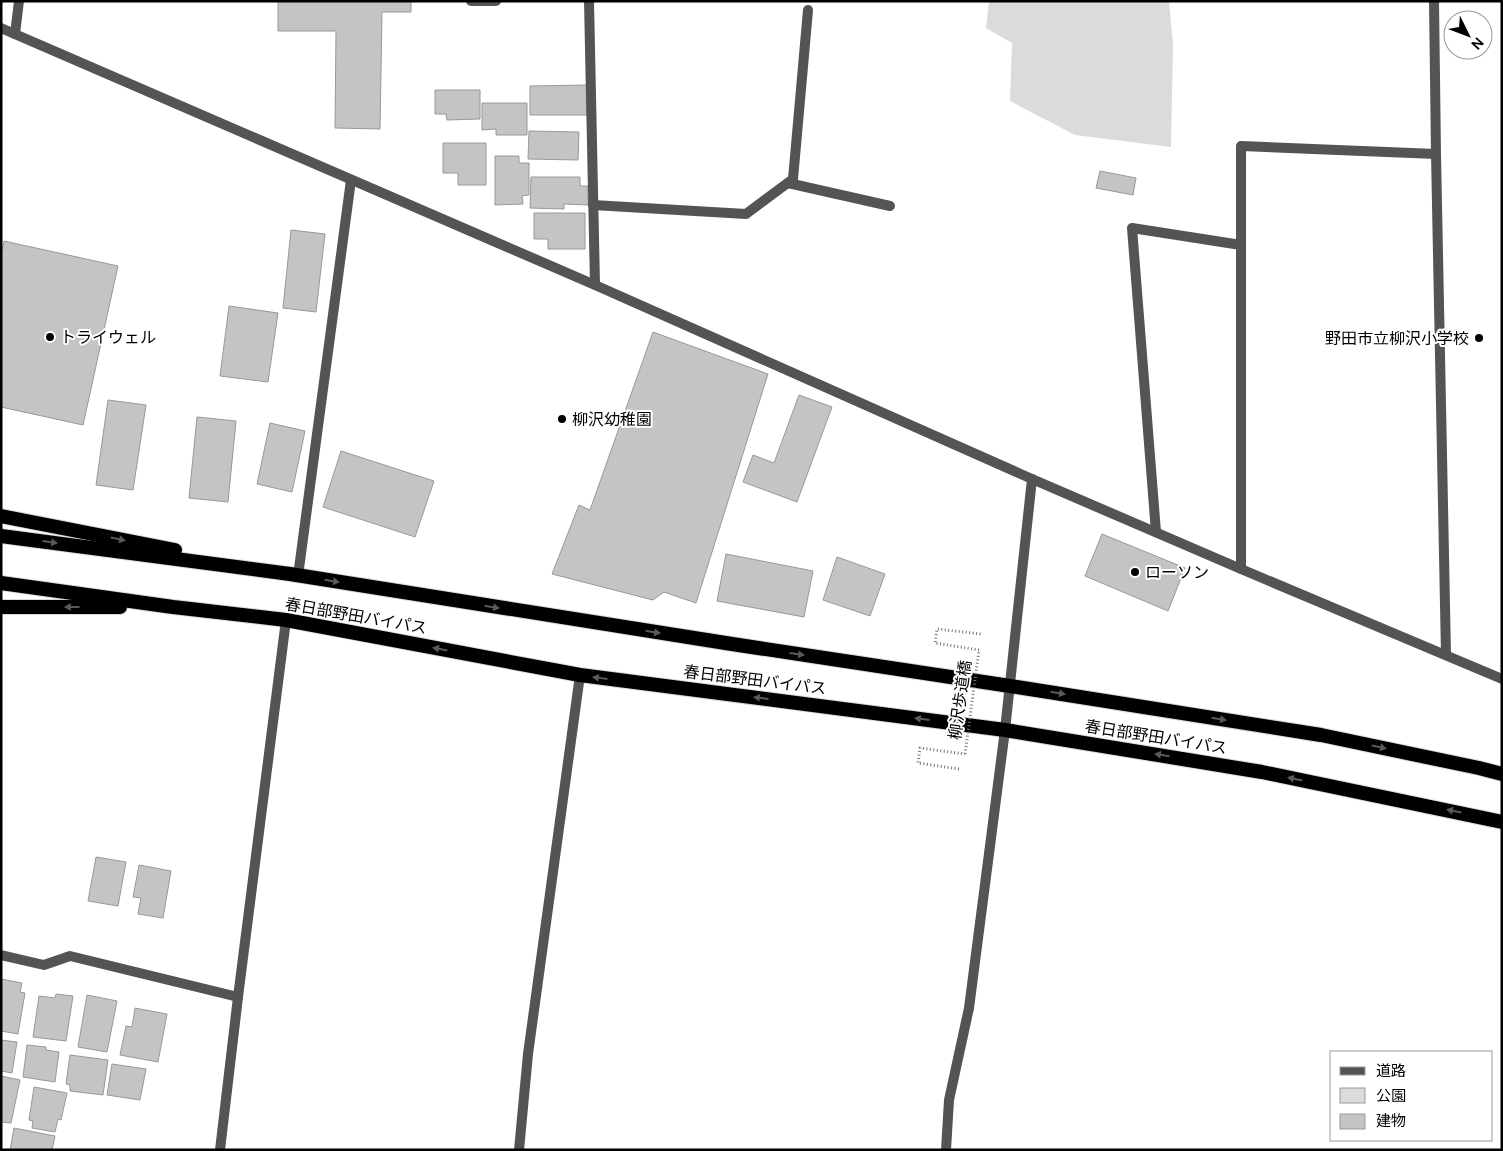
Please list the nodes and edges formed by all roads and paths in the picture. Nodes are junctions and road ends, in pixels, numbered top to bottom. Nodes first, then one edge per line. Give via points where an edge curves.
1 (19, 1) edge
2 (471, 1) edge
3 (496, 1) edge
4 (589, 1) edge
5 (1434, 1) edge
6 (808, 10) dead end
7 (1, 28) edge
8 (16, 34) junction
9 (1436, 154) junction
10 (351, 180) junction
11 (788, 183) junction
12 (593, 205) junction
13 (890, 206) dead end
14 (1241, 244) junction
15 (595, 285) junction
16 (1032, 479) junction
17 (1, 516) edge
18 (1156, 532) junction
19 (1, 536) edge
20 (1242, 569) junction
21 (294, 575) junction
22 (1, 583) edge
23 (1, 607) edge
24 (174, 607) junction
25 (286, 620) junction
26 (981, 634) dead end
27 (1446, 655) junction
28 (580, 675) junction
29 (1502, 679) edge
30 (1010, 686) junction
31 (1005, 730) junction
32 (959, 769) dead end
33 (1502, 774) edge
34 (1502, 822) edge
35 (1, 955) edge
36 (238, 998) junction
37 (220, 1150) edge
38 (519, 1150) edge
39 (946, 1150) edge

1 - 8 street
2 - 3 street
4 - 12 street
5 - 9 street
6 - 11 street via 794,179
7 - 8 street
8 - 10 street
9 - 14 street via 1241,146
9 - 27 street
10 - 15 street
10 - 21 street
11 - 12 street via 746,214
11 - 13 street
12 - 15 street
14 - 18 street via 1132,228
14 - 20 street
15 - 16 street
16 - 18 street
16 - 30 street
17 -> 21 highway
18 - 20 street
19 -> 21 highway, 春日部野田バイパス
20 - 27 street
21 -> 30 highway, 春日部野田バイパス
22 - 24 highway, 春日部野田バイパス
24 -> 23 highway
24 - 25 highway, 春日部野田バイパス
28 -> 25 highway, 春日部野田バイパス
25 - 36 street
26 - 32 path, 柳沢歩道橋, bridge via 937,629 935,643 979,650 965,754 920,748 918,763
27 - 29 street
31 -> 28 highway, 春日部野田バイパス
28 - 38 street via 528,1054
30 - 31 street
30 -> 33 highway, 春日部野田バイパス via 1321,735
34 -> 31 highway, 春日部野田バイパス via 1262,772
31 - 39 street via 969,1008 949,1100
35 - 36 street via 44,965 70,956
36 - 37 street

